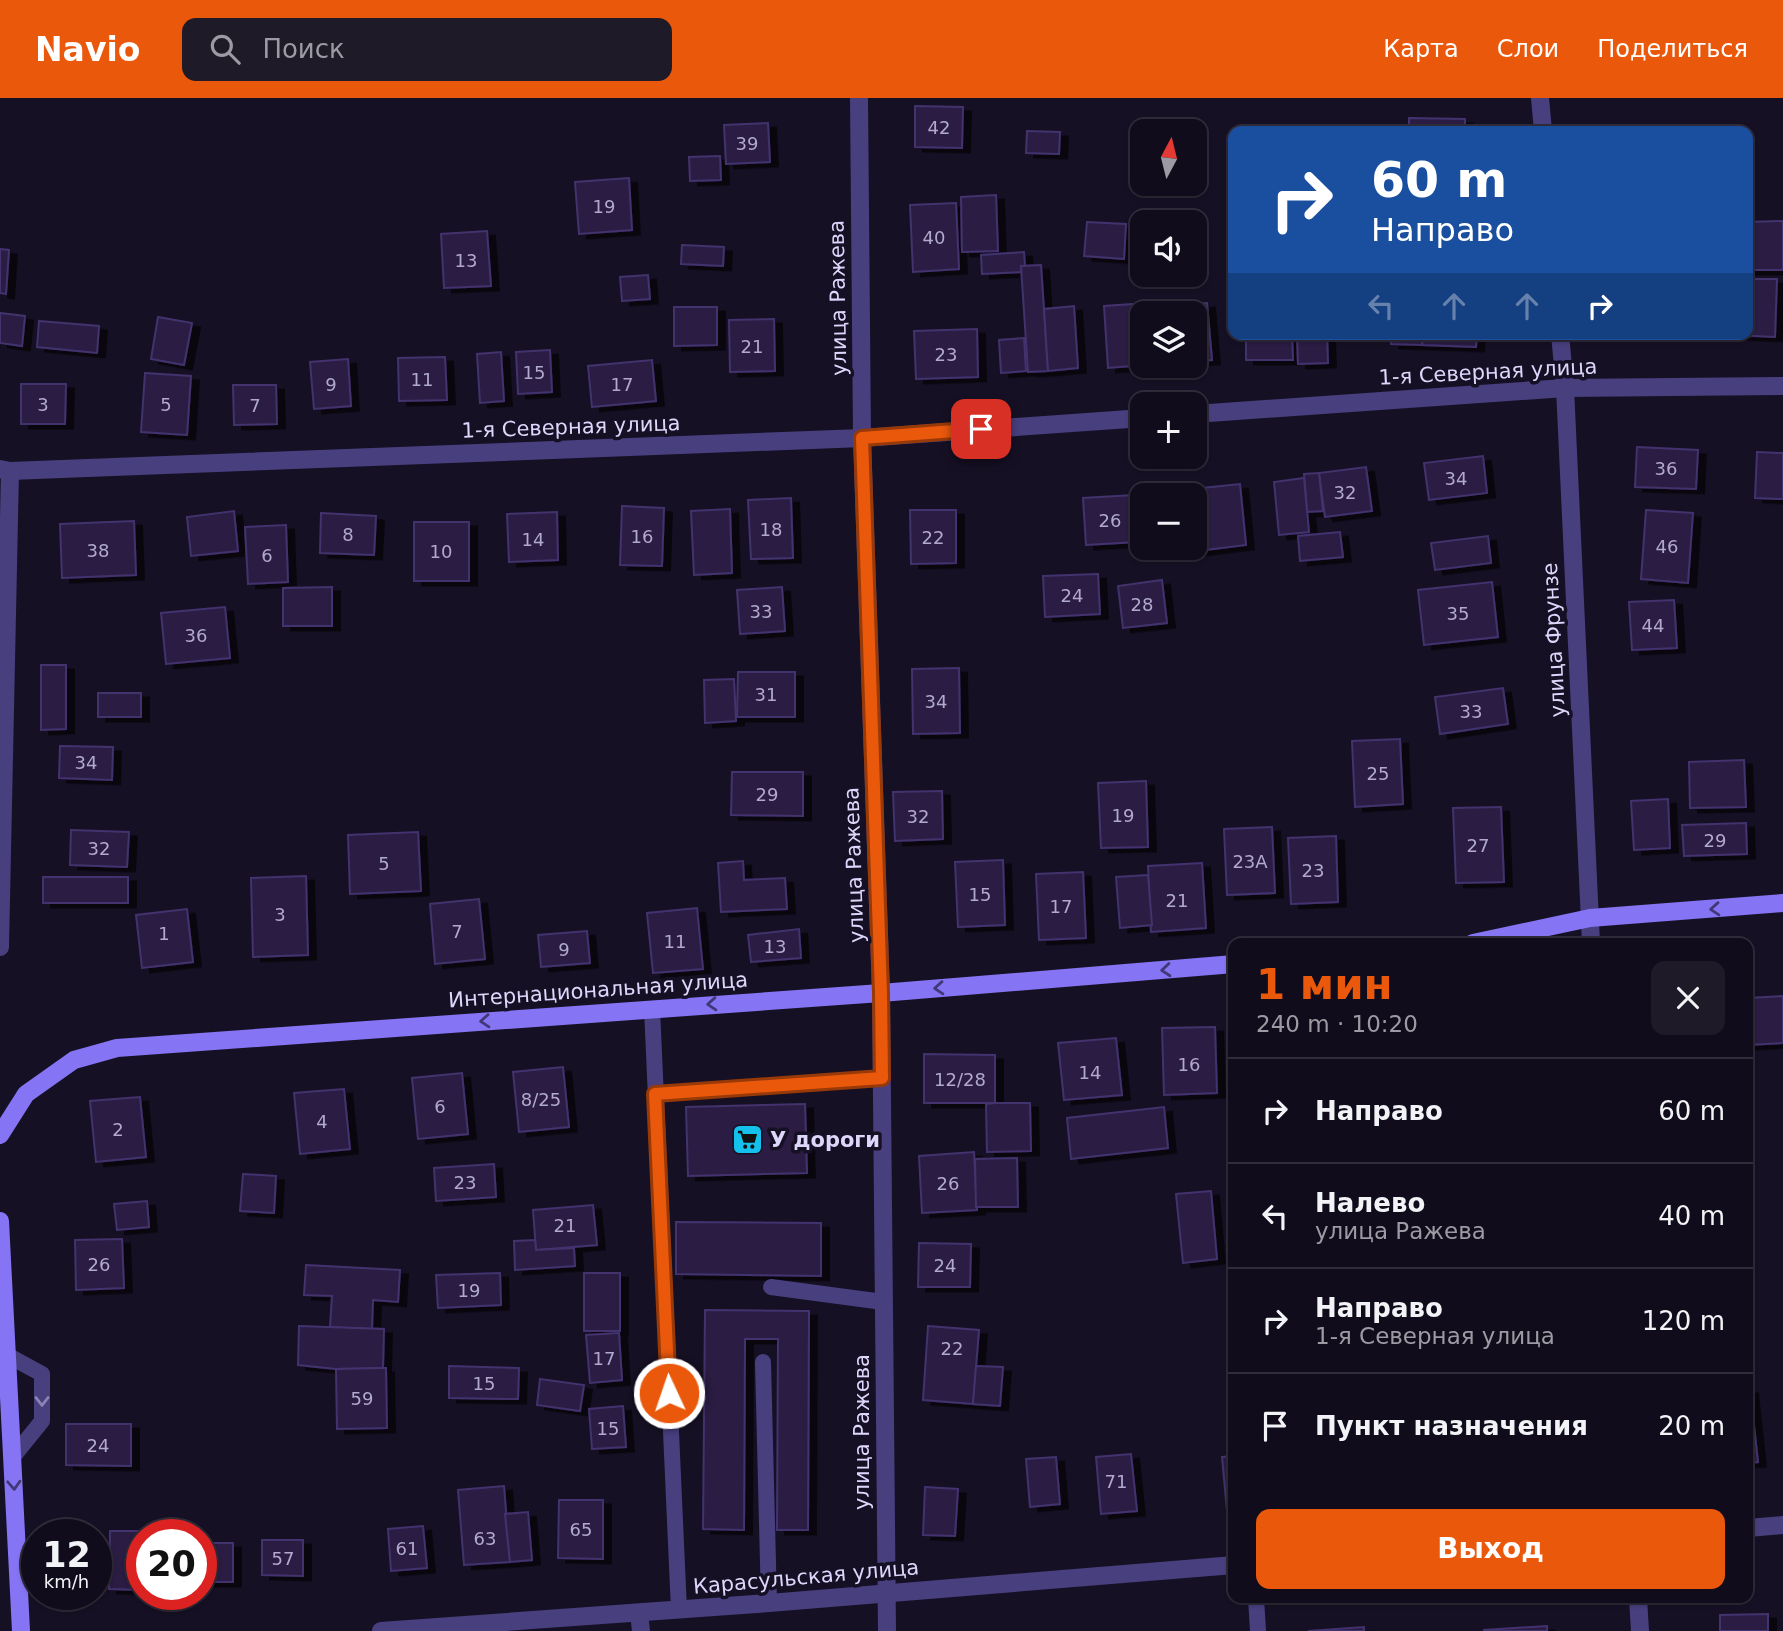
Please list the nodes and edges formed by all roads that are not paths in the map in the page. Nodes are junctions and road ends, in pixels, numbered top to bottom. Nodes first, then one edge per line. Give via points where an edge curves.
1 (859, 98) edge
2 (1540, 98) edge
3 (1543, 126) edge
4 (1561, 340) edge
5 (1783, 386) edge
6 (1565, 388) junction
7 (1207, 413) edge
8 (1130, 419) edge
9 (862, 438) junction
10 (5, 470) edge
11 (1783, 903) edge
12 (1590, 918) junction
13 (1496, 938) edge
14 (1591, 938) edge
15 (0, 947) edge
16 (1228, 964) edge
17 (881, 993) junction
18 (652, 1009) junction
19 (882, 1078) junction
20 (655, 1094) junction
21 (0, 1135) edge
22 (0, 1221) edge
23 (771, 1287) dead end
24 (883, 1302) junction
25 (7, 1355) junction
26 (764, 1362) dead end
27 (12, 1458) junction
28 (1783, 1525) edge
29 (1753, 1528) edge
30 (1228, 1566) edge
31 (886, 1594) junction
32 (769, 1603) junction
33 (1256, 1603) edge
34 (1638, 1603) edge
35 (679, 1610) junction
36 (640, 1622) edge
37 (21, 1631) edge
38 (381, 1631) edge
39 (887, 1631) edge
40 (1258, 1631) edge
41 (1640, 1631) edge

1 - 9 street, улица Ражева
2 - 3 street
4 - 6 street, улица Фрунзе
5 - 6 street, 1-я Северная улица
6 - 7 street, 1-я Северная улица
6 - 12 street, улица Фрунзе
8 - 9 street, 1-я Северная улица
9 - 10 street, 1-я Северная улица
9 - 17 street, улица Ражева
10 - 15 street
11 -> 12 main road
12 - 13 main road
12 - 14 street, улица Фрунзе
16 -> 17 main road, Интернациональная улица
17 -> 18 main road, Интернациональная улица
17 - 19 street, улица Ражева
18 - 20 lane
18 -> 21 main road, Интернациональная улица via 117,1048 74,1060 26,1094
19 - 20 lane
19 - 24 street, улица Ражева
20 - 35 lane
22 - 25 main road
23 - 24 lane
24 - 31 street, улица Ражева
25 - 27 main road
25 -> 27 lane via 42,1374 42,1421
26 - 32 lane
27 -> 37 main road
28 - 29 street
30 - 31 street, Карасульская улица
31 - 32 street, Карасульская улица
31 - 39 street, улица Ражева
32 - 35 street, Карасульская улица
33 - 40 lane
34 - 41 street
35 - 36 street, Карасульская улица
36 - 38 street, Карасульская улица

